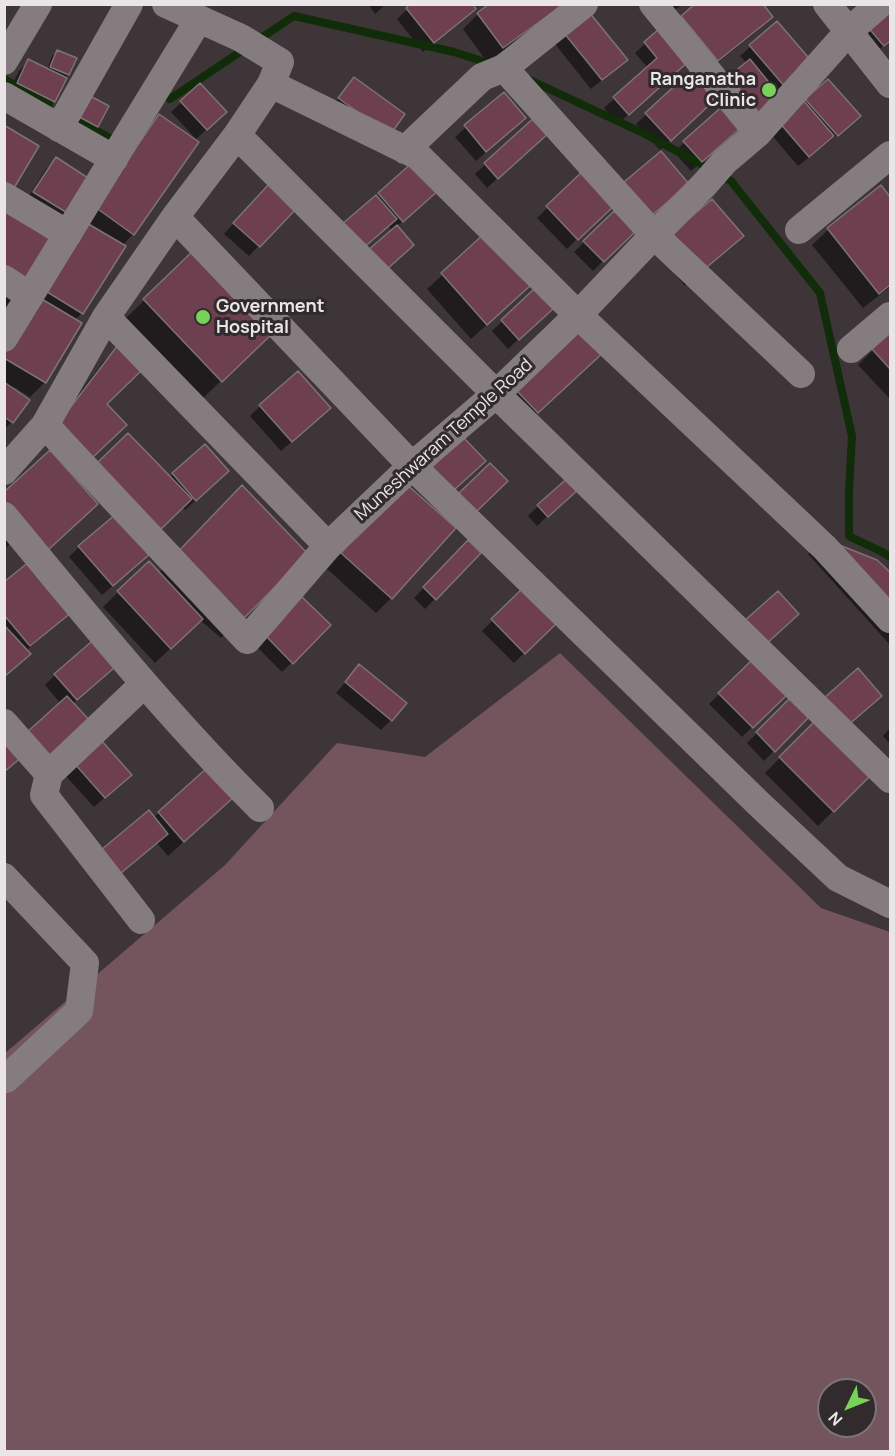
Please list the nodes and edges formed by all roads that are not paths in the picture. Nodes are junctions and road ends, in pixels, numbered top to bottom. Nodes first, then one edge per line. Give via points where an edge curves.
1 (38, 4) edge
2 (129, 4) edge
3 (166, 4) edge
4 (584, 4) edge
5 (653, 4) edge
6 (828, 4) edge
7 (880, 4) edge
8 (200, 19) junction
9 (849, 32) junction
10 (5, 60) edge
11 (504, 68) junction
12 (271, 84) junction
13 (891, 84) edge
14 (4, 96) edge
15 (59, 128) junction
16 (758, 133) junction
17 (237, 135) junction
18 (405, 150) junction
19 (891, 155) edge
20 (114, 159) junction
21 (4, 196) edge
22 (175, 217) junction
23 (799, 230) dead end
24 (68, 234) junction
25 (654, 235) junction
26 (4, 279) edge
27 (30, 296) junction
28 (578, 315) junction
29 (891, 316) edge
30 (106, 317) junction
31 (4, 338) edge
32 (851, 350) dead end
33 (801, 374) dead end
34 (496, 394) junction
35 (45, 425) junction
36 (412, 466) junction
37 (4, 471) edge
38 (4, 516) edge
39 (328, 546) junction
40 (891, 619) edge
41 (144, 684) junction
42 (4, 723) edge
43 (49, 774) junction
44 (891, 779) edge
45 (260, 808) dead end
46 (4, 877) edge
47 (885, 893) edge
48 (141, 920) dead end
49 (5, 1080) edge

1 - 10 street
2 - 15 street
3 - 8 street
4 - 11 street
5 - 16 street
6 - 9 street
7 - 9 street, Muneshwaram Temple Road
8 - 12 street via 252,44 280,63
8 - 20 street
9 - 13 street
9 - 16 street, Muneshwaram Temple Road
11 - 18 street via 482,77
11 - 25 street
12 - 17 street
12 - 18 street
14 - 15 street
15 - 20 street
16 - 25 street, Muneshwaram Temple Road via 725,160
17 - 22 street
17 - 34 street
18 - 28 street via 418,156
19 - 23 street
20 - 24 street
21 - 24 street
22 - 30 street
22 - 36 street
24 - 27 street
25 - 28 street, Muneshwaram Temple Road
25 - 33 street
26 - 27 street
27 - 31 street
28 - 34 street, Muneshwaram Temple Road
28 - 40 street via 825,548
29 - 32 street
30 - 35 street
30 - 39 street
34 - 36 street, Muneshwaram Temple Road
34 - 44 street
35 - 37 street
35 - 39 street, Muneshwaram Temple Road via 247,640
36 - 39 street, Muneshwaram Temple Road
36 - 47 street via 838,878
38 - 41 street
41 - 43 street
41 - 45 street
42 - 43 street
43 - 48 street via 44,795
46 - 49 street via 85,963 79,1011

